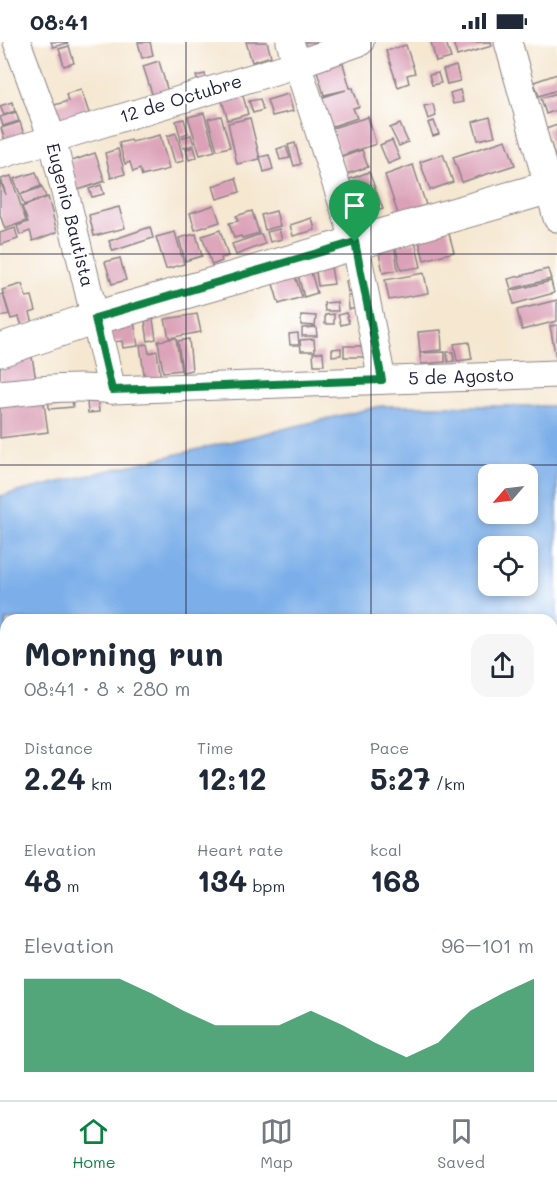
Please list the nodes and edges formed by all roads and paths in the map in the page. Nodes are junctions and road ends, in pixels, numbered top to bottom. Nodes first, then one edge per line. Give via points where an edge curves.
1 (17, 42) edge
2 (360, 42) edge
3 (508, 42) edge
4 (294, 53) edge
5 (52, 138) junction
6 (0, 155) edge
7 (554, 197) edge
8 (355, 242) junction
9 (95, 318) junction
10 (0, 350) edge
11 (557, 374) edge
12 (382, 380) junction
13 (112, 390) junction
14 (0, 394) edge

1 - 5 street, Eugenio Bautista
2 - 4 street, 12 de Octubre
3 - 7 street
4 - 5 street, 12 de Octubre
4 - 8 street
5 - 6 street, 12 de Octubre
5 - 9 street, Eugenio Bautista
7 - 8 main road
8 - 9 main road
8 - 12 street
9 - 10 main road
9 - 13 street, Eugenio Bautista
11 - 12 street, 5 de Agosto
12 - 13 street, 5 de Agosto
13 - 14 street, 5 de Agosto via 49,389

